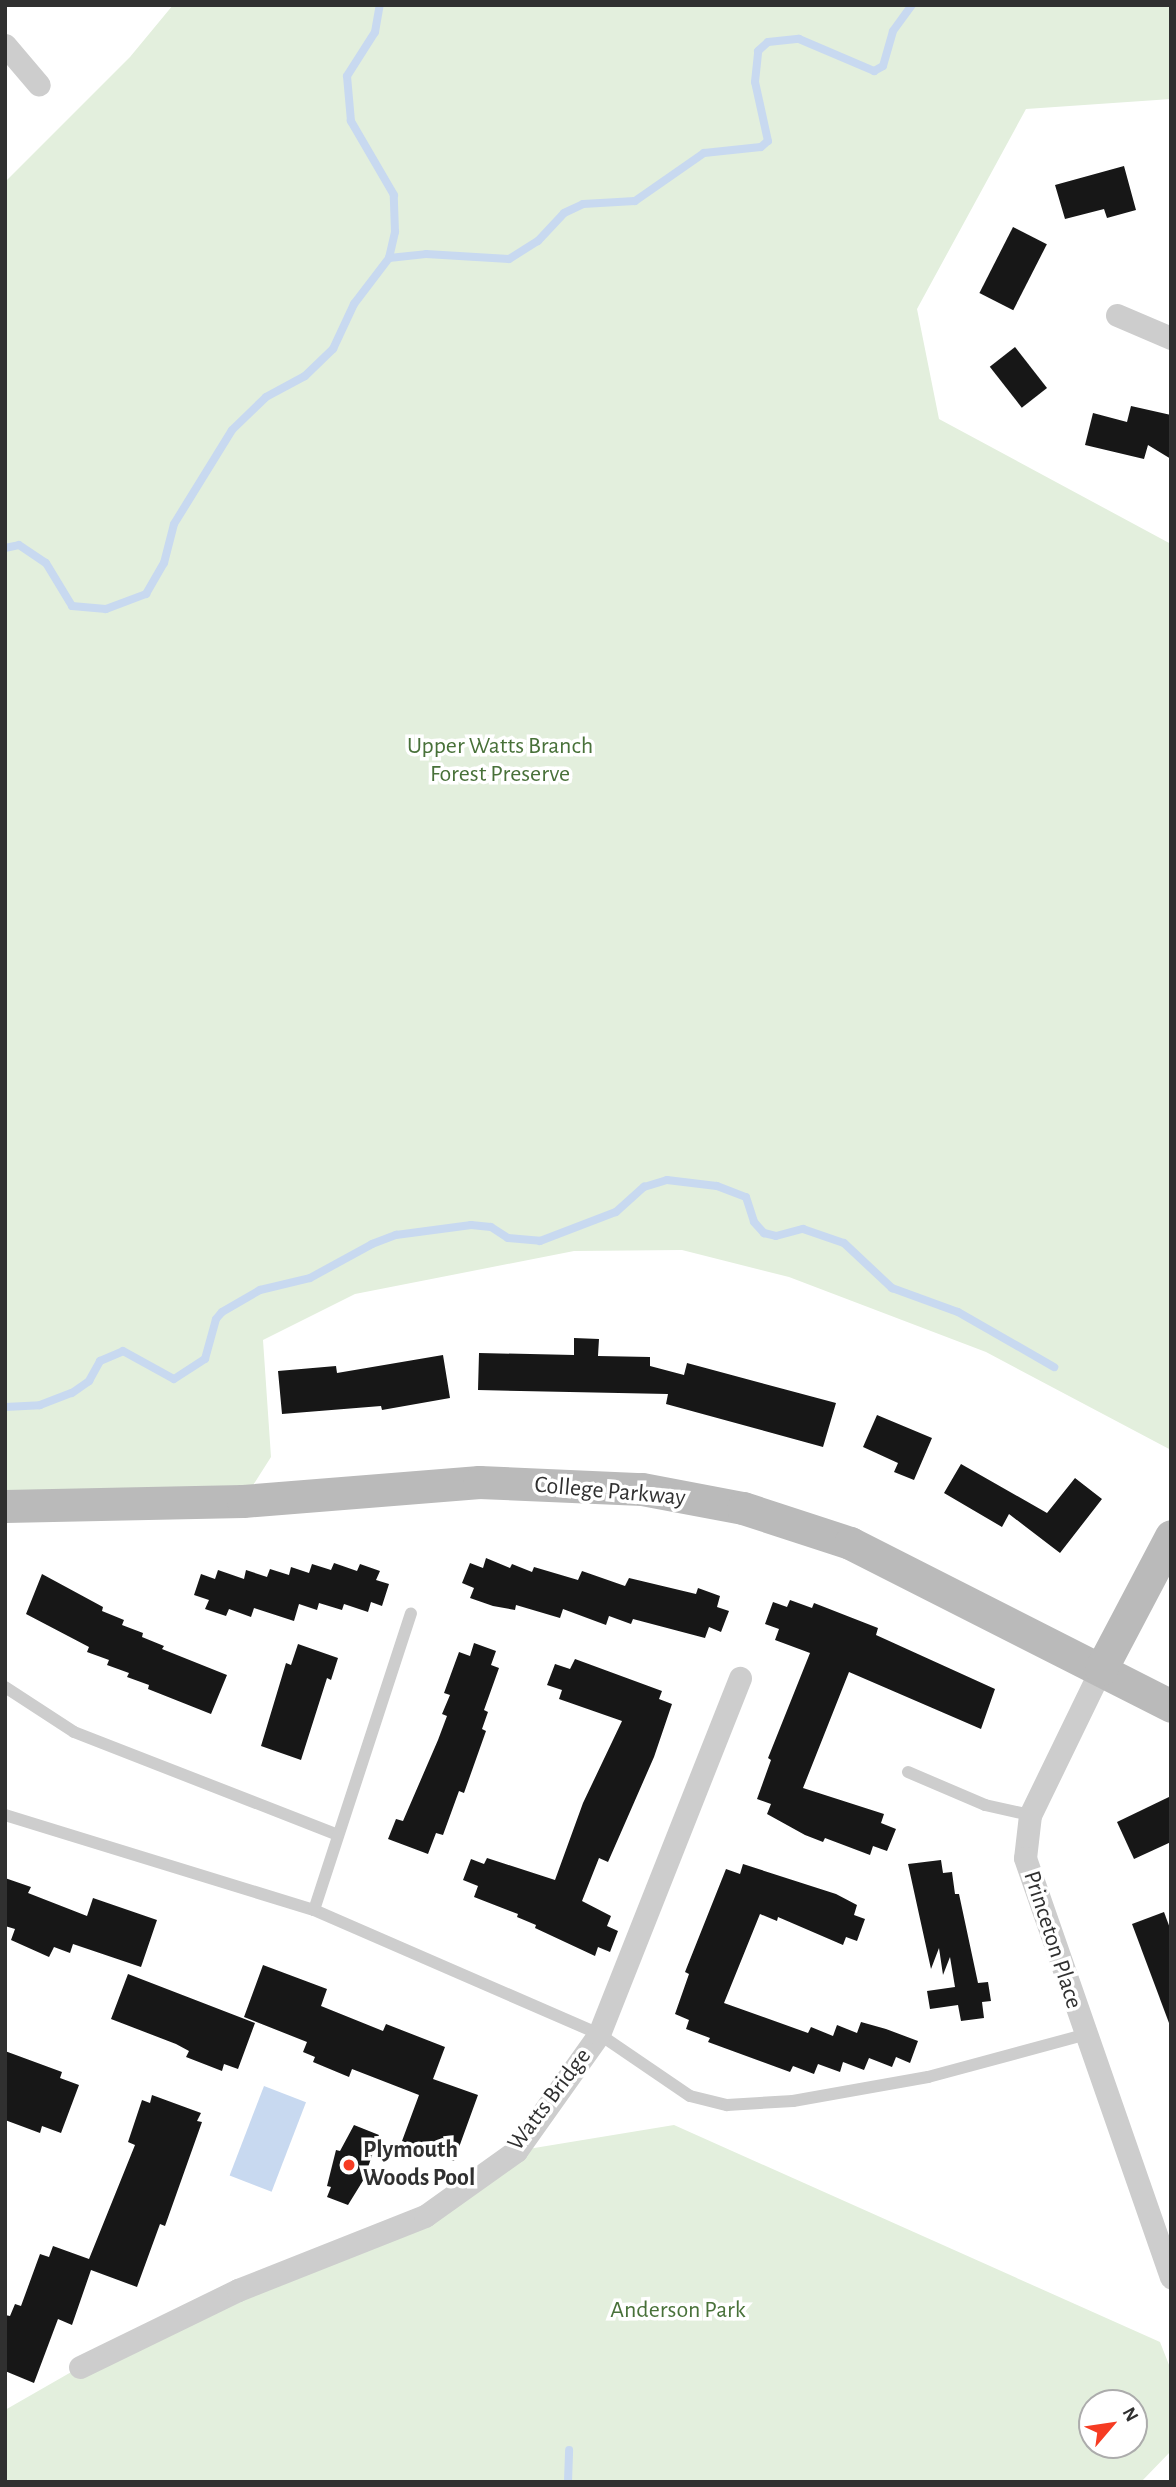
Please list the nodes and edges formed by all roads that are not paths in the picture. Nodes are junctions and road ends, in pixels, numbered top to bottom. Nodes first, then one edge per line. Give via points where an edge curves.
1 (5, 45) edge
2 (39, 85) dead end
3 (1117, 314) dead end
4 (1171, 338) edge
5 (5, 1506) edge
6 (1171, 1536) edge
7 (411, 1614) dead end
8 (1101, 1669) junction
9 (740, 1678) dead end
10 (6, 1690) edge
11 (1171, 1706) edge
12 (908, 1772) dead end
13 (5, 1815) edge
14 (1030, 1815) junction
15 (338, 1835) junction
16 (314, 1910) junction
17 (599, 2034) junction
18 (1084, 2035) junction
19 (1171, 2277) edge
20 (80, 2367) dead end

1 - 2 street
3 - 4 street
5 - 8 street, College Parkway via 243,1501 479,1482 642,1489 743,1508 850,1543
6 - 8 street, Princeton Place
7 - 15 lane
8 - 11 street, College Parkway
8 - 14 street, Princeton Place
9 - 17 street, Watts Bridge
10 - 15 lane via 74,1732
12 - 14 lane via 985,1805
13 - 16 lane
14 - 18 street, Princeton Place via 1025,1858
15 - 16 lane
16 - 17 lane
17 - 18 lane via 690,2096 727,2105 793,2101 928,2077
17 - 20 street, Watts Bridge via 516,2151 425,2216 238,2290
18 - 19 street, Princeton Place

